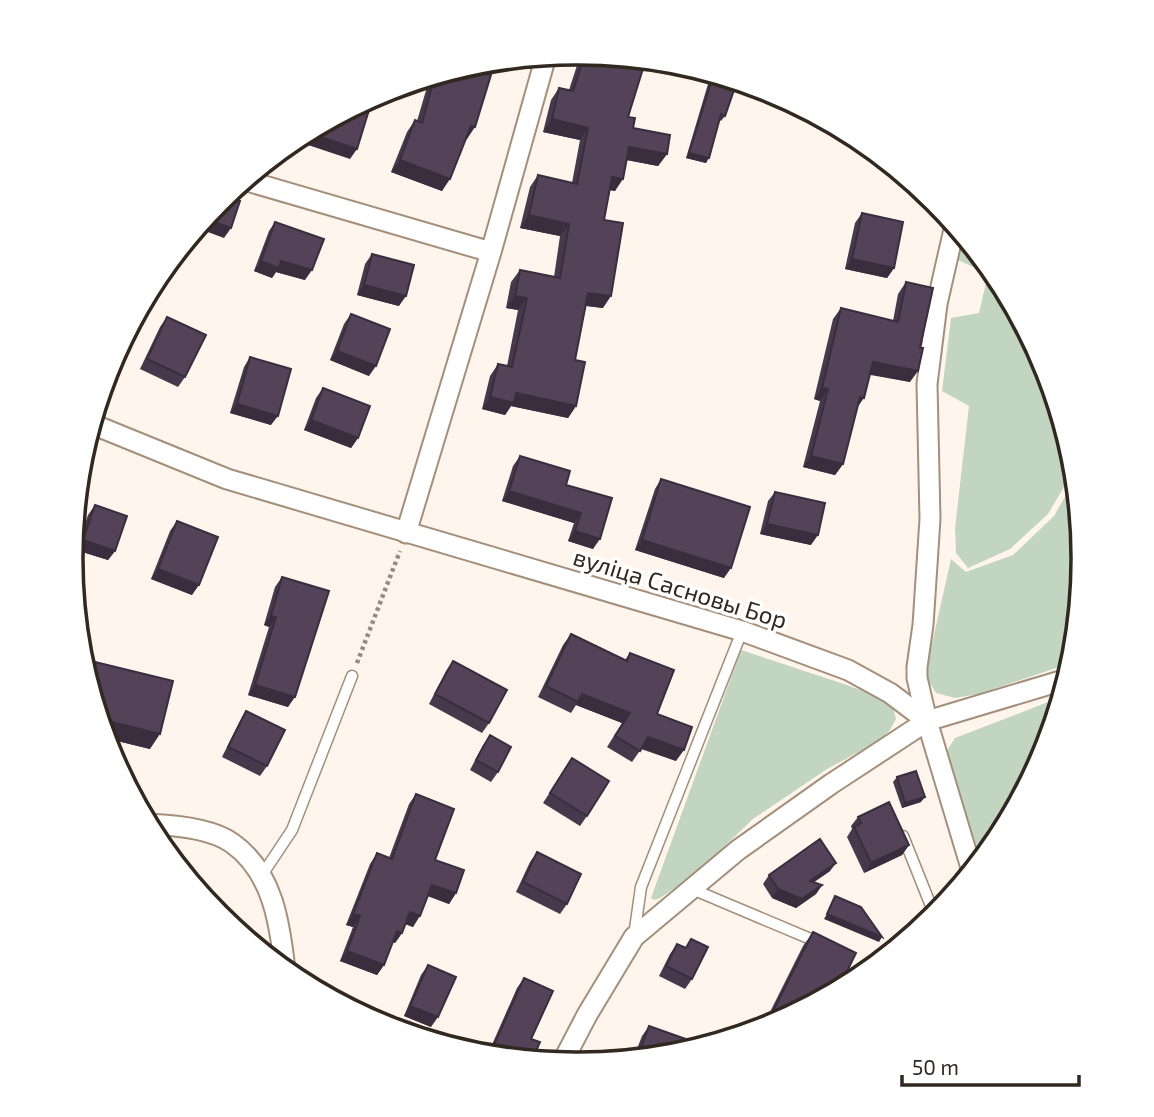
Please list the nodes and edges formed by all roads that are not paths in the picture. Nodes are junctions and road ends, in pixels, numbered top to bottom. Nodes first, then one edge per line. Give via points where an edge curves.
1 (544, 66) edge
2 (256, 183) edge
3 (952, 238) edge
4 (491, 252) junction
5 (101, 428) edge
6 (407, 533) junction
7 (742, 631) junction
8 (352, 676) road end
9 (1055, 682) edge
10 (927, 720) junction
11 (897, 822) edge
12 (161, 825) edge
13 (969, 860) edge
14 (262, 875) junction
15 (691, 889) junction
16 (930, 904) edge
17 (634, 937) junction
18 (832, 949) edge
19 (284, 955) edge
20 (568, 1052) edge

1 - 4 street
2 - 4 street
3 - 10 street via 937,304 927,384 930,519 917,678
4 - 6 street
5 - 6 street, вуліца Сасновы Бор via 228,479
6 - 7 street, вуліца Сасновы Бор
7 - 10 street, вуліца Сасновы Бор via 848,670
7 - 17 lane via 641,887
8 - 14 lane via 292,830
9 - 10 street
10 - 13 street
10 - 15 street via 749,842
11 - 16 lane
12 - 14 street via 184,827 231,842
14 - 19 street via 281,930
15 - 17 street
15 - 18 lane
17 - 20 street

